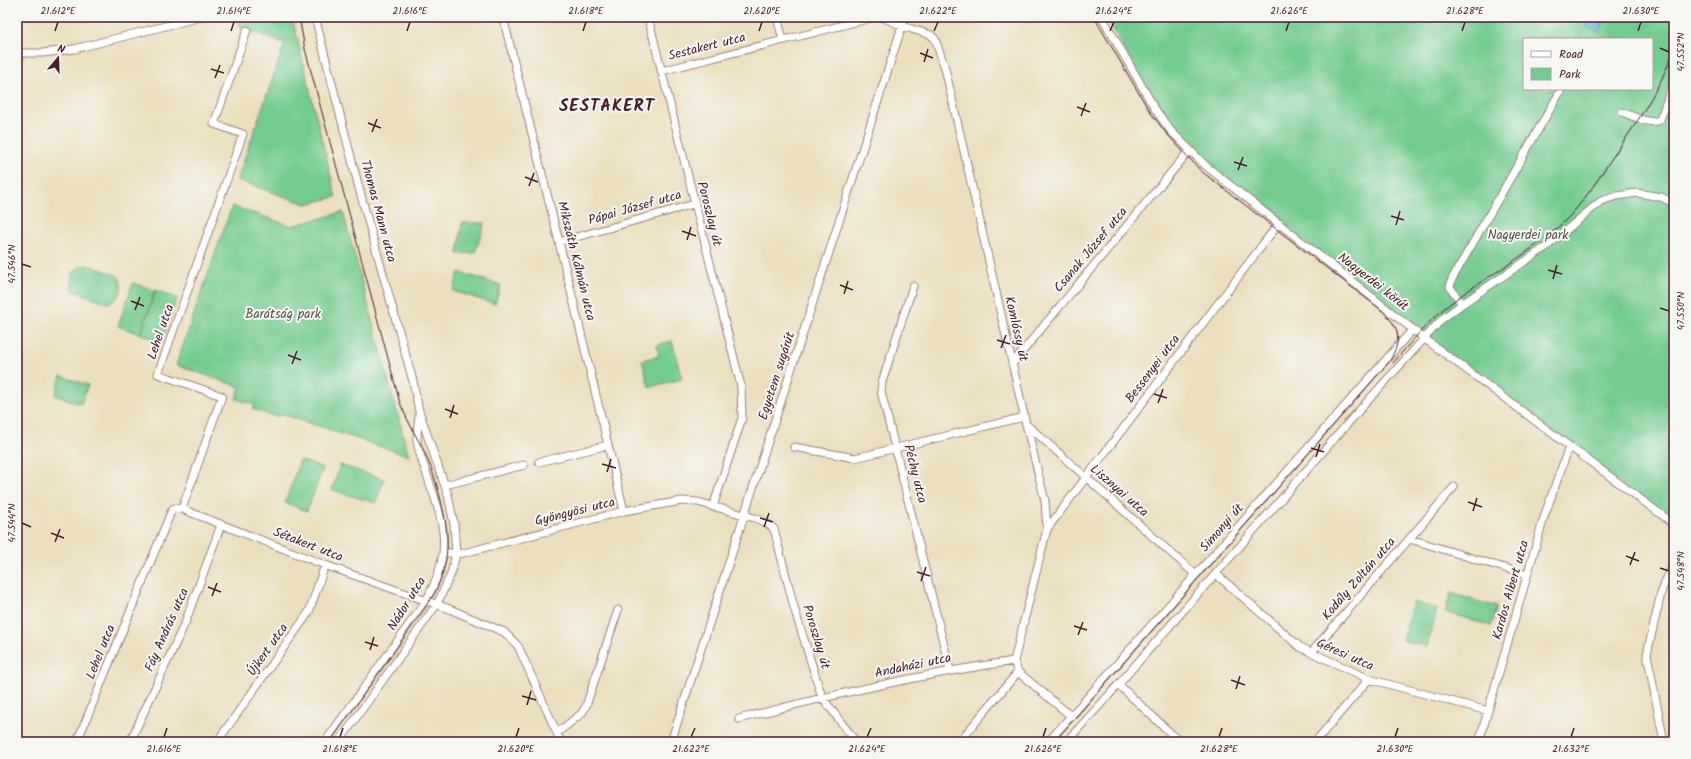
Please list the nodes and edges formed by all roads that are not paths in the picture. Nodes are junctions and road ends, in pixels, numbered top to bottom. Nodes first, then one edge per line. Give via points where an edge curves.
1 (202, 17) edge
2 (316, 17) edge
3 (503, 17) edge
4 (648, 17) edge
5 (777, 17) edge
6 (876, 17) edge
7 (882, 17) edge
8 (905, 17) edge
9 (1102, 17) edge
10 (902, 26) junction
11 (247, 30) dead end
12 (782, 40) junction
13 (17, 53) edge
14 (661, 71) junction
15 (1674, 81) edge
16 (1560, 92) dead end
17 (1622, 112) dead end
18 (1189, 151) junction
19 (1674, 203) edge
20 (694, 204) junction
21 (1279, 223) junction
22 (559, 242) junction
23 (913, 286) dead end
24 (1462, 304) junction
25 (1413, 329) junction
26 (1425, 339) junction
27 (1012, 364) junction
28 (419, 411) junction
29 (1025, 421) junction
30 (608, 445) junction
31 (1569, 446) junction
32 (794, 447) dead end
33 (896, 448) junction
34 (539, 462) dead end
35 (524, 465) dead end
36 (1086, 478) junction
37 (445, 485) junction
38 (1454, 487) dead end
39 (713, 507) junction
40 (182, 509) junction
41 (624, 511) junction
42 (744, 516) junction
43 (1674, 524) edge
44 (221, 525) junction
45 (774, 529) joint
46 (1047, 529) junction
47 (1410, 539) junction
48 (443, 552) junction
49 (456, 554) junction
50 (1674, 562) edge
51 (325, 564) junction
52 (1216, 574) junction
53 (1196, 575) junction
54 (1528, 575) junction
55 (426, 601) junction
56 (437, 604) junction
57 (618, 610) dead end
58 (1311, 653) junction
59 (1014, 661) junction
60 (950, 670) junction
61 (1018, 672) junction
62 (1369, 679) junction
63 (1118, 685) junction
64 (822, 697) junction
65 (1488, 711) junction
66 (1071, 716) junction
67 (739, 719) dead end
68 (557, 733) junction
69 (78, 742) edge
70 (130, 742) edge
71 (217, 742) edge
72 (325, 742) edge
73 (339, 742) edge
74 (561, 742) edge
75 (671, 742) edge
76 (856, 742) edge
77 (959, 742) edge
78 (1048, 742) edge
79 (1066, 742) edge
80 (1180, 742) edge
81 (1315, 742) edge
82 (1479, 742) edge
83 (1664, 742) edge

1 - 13 street via 74,49
2 - 28 street, Thomas Mann utca
3 - 22 street, Mikszáth Kálmán utca
4 - 14 street, Poroszlay út
5 - 12 street
6 - 12 street, Sestakert utca
7 - 10 street
8 - 10 street, Egyetem sugárút
9 - 18 street, Nagyerdei körút via 1155,109
10 - 27 street, Komlóssy út via 931,35 941,56
10 - 42 street, Egyetem sugárút
11 - 40 street, Lehel utca via 214,124 243,134 158,374 222,396
12 - 14 street, Sestakert utca
14 - 20 street, Poroszlay út
15 - 17 street via 1660,120 1656,122
16 - 24 street via 1452,279 1450,287
18 - 21 street, Nagyerdei körút
18 - 27 street, Csanak József utca
19 - 24 street via 1661,197 1637,193 1601,201 1546,247
20 - 22 street, Pápai József utca
20 - 39 street, Poroszlay út via 740,386 742,418
21 - 25 street, Nagyerdei körút
21 - 36 street, Bessenyei utca
22 - 30 street, Mikszáth Kálmán utca
23 - 33 street, Péchy utca via 881,391
24 - 26 street via 1442,320
25 - 26 street, Nagyerdei körút
25 - 53 street, Simonyi út
26 - 31 street, Nagyerdei körút
26 - 52 street, Simonyi út
27 - 29 street, Komlóssy út
28 - 37 street, Thomas Mann utca
28 - 48 street, Thomas Mann utca via 417,440 443,525
29 - 33 street
29 - 36 street, Lisznyai utca
29 - 46 street, Komlóssy út via 1045,501
30 - 34 street
30 - 41 street, Mikszáth Kálmán utca
31 - 43 street, Nagyerdei körút
31 - 54 street, Kardos Albert utca via 1545,514
32 - 33 street via 855,458
33 - 60 street, Péchy utca
35 - 37 street
36 - 46 street, Bessenyei utca
36 - 53 street, Lisznyai utca
37 - 49 street, Thomas Mann utca via 454,524
38 - 47 street, Kodály Zoltán utca
39 - 41 street, Gyöngyösi utca via 698,502 682,501
39 - 42 street, Gyöngyösi utca
40 - 44 street, Sétakert utca
40 - 69 street, Lehel utca via 174,508 171,512
41 - 49 street, Gyöngyösi utca
42 - 45 street, Gyöngyösi utca via 768,524
42 - 75 street, Egyetem sugárút
44 - 51 street, Sétakert utca
44 - 70 street, Fáy András utca via 185,623
45 - 64 street, Poroszlay út via 795,611
46 - 59 street, Komlóssy út
47 - 54 street, Kodály Zoltán utca
47 - 58 street, Kodály Zoltán utca
48 - 49 street, Gyöngyösi utca
48 - 55 street, Nádor utca via 437,578
49 - 56 street, Nádor utca via 451,574
50 - 83 street via 1662,589 1647,654
51 - 55 street, Sétakert utca
51 - 71 street, Újkert utca via 309,612
52 - 58 street, Géresi utca via 1300,647
52 - 63 street, Simonyi út
53 - 66 street, Simonyi út
54 - 65 street, Kardos Albert utca
55 - 56 street
55 - 72 street, Nádor utca
56 - 68 street via 504,632 512,638
56 - 73 street, Nádor utca
57 - 68 street via 586,706 582,713
58 - 62 street, Géresi utca
59 - 60 street, Andaházi utca
59 - 61 street
60 - 64 street, Andaházi utca
61 - 66 street
61 - 77 street
62 - 65 street, Géresi utca
62 - 81 street
63 - 79 street, Simonyi út
63 - 80 street
64 - 67 street, Andaházi utca
64 - 76 street, Poroszlay út
65 - 82 street, Kardos Albert utca
66 - 78 street, Simonyi út
68 - 74 street

